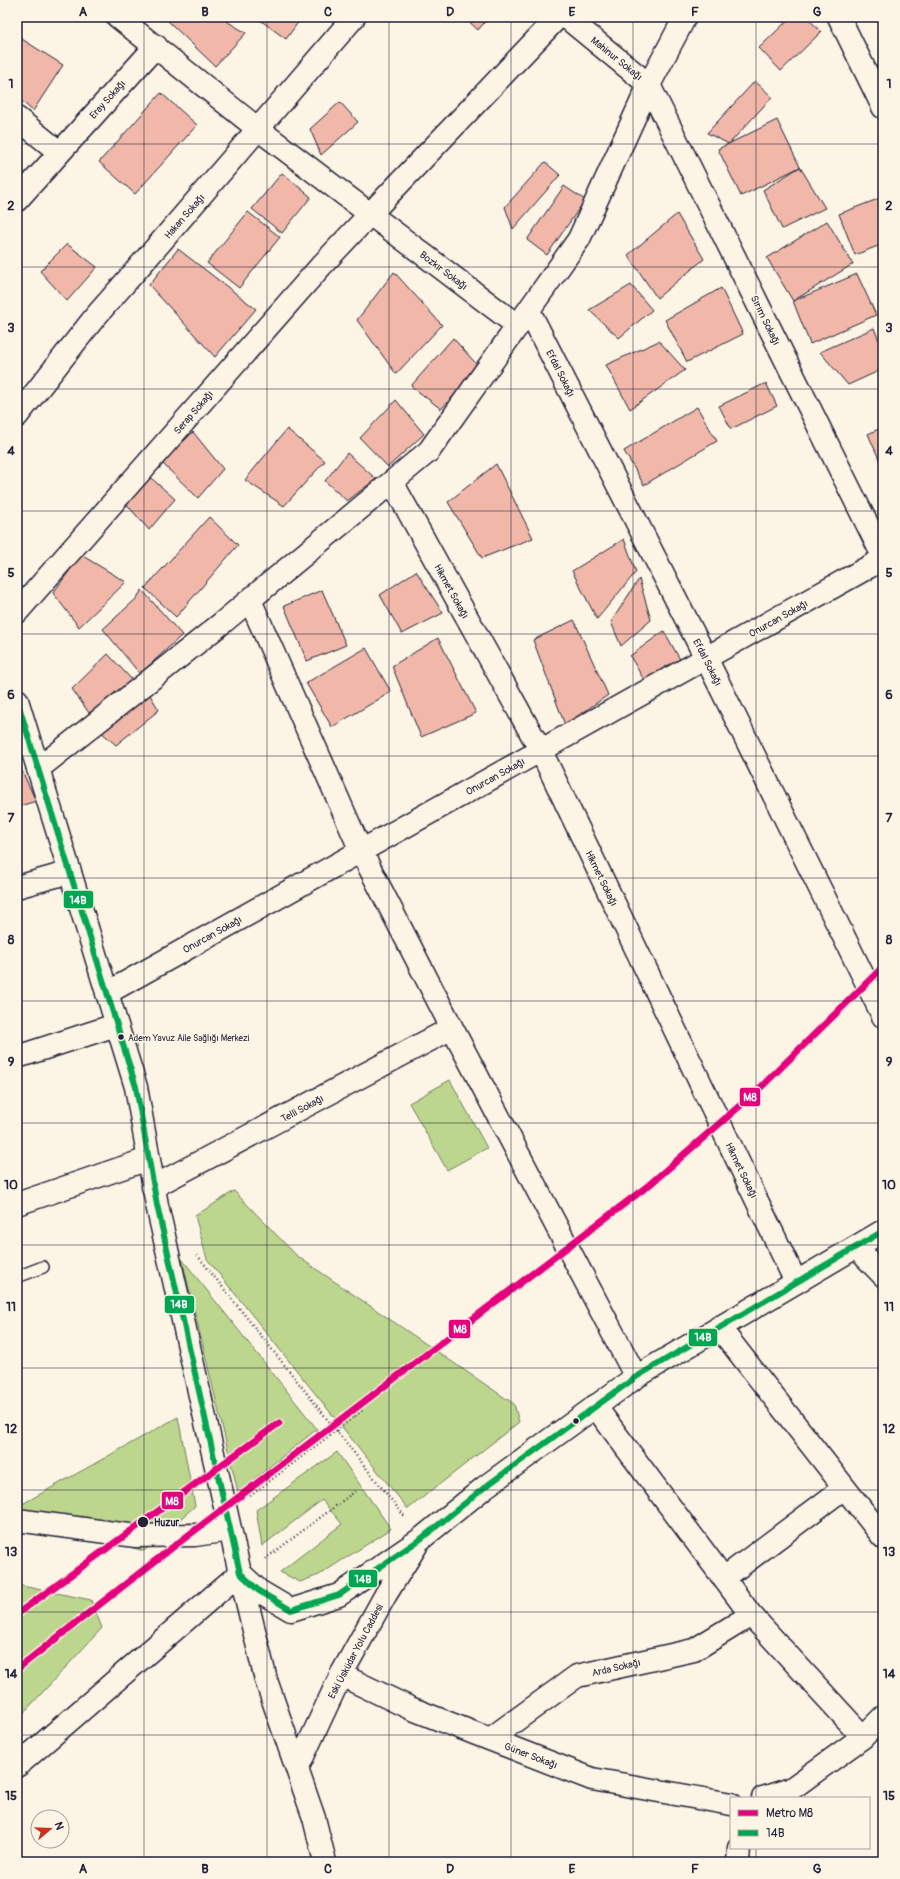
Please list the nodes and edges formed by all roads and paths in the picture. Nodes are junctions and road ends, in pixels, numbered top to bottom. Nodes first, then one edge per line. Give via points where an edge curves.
1 (118, 17) edge
2 (354, 17) edge
3 (558, 17) edge
4 (566, 17) edge
5 (685, 17) edge
6 (838, 17) edge
7 (156, 46) junction
8 (649, 85) junction
9 (883, 107) edge
10 (17, 118) edge
11 (258, 129) junction
12 (59, 152) junction
13 (17, 200) edge
14 (370, 214) junction
15 (523, 318) junction
16 (17, 416) edge
17 (392, 482) junction
18 (883, 556) edge
19 (883, 559) edge
20 (250, 600) junction
21 (17, 612) edge
22 (706, 658) junction
23 (17, 700) edge
24 (541, 751) junction
25 (38, 769) junction
26 (361, 851) junction
27 (70, 872) junction
28 (17, 888) edge
29 (107, 993) junction
30 (883, 1016) edge
31 (116, 1025) junction
32 (452, 1028) junction
33 (17, 1057) edge
34 (148, 1159) junction
35 (153, 1187) junction
36 (17, 1204) edge
37 (883, 1231) edge
38 (856, 1247) junction
39 (196, 1253) dead end
40 (43, 1267) dead end
41 (883, 1275) edge
42 (17, 1277) edge
43 (796, 1282) junction
44 (719, 1327) junction
45 (636, 1377) junction
46 (595, 1406) junction
47 (364, 1410) dead end
48 (337, 1431) junction
49 (844, 1488) junction
50 (357, 1490) dead end
51 (247, 1499) dead end
52 (17, 1520) edge
53 (230, 1530) junction
54 (883, 1537) edge
55 (422, 1538) junction
56 (274, 1552) dead end
57 (240, 1573) junction
58 (724, 1578) junction
59 (751, 1615) junction
60 (341, 1675) junction
61 (883, 1717) edge
62 (863, 1737) junction
63 (490, 1739) junction
64 (17, 1766) edge
65 (297, 1769) junction
66 (766, 1797) edge
67 (730, 1804) edge
68 (739, 1849) edge
69 (325, 1862) edge
70 (738, 1862) edge

1 - 7 street, Bozkır Sokağı
2 - 11 street, Hakan Sokağı
3 - 14 street, Serap Sokağı
4 - 8 street, Mahinur Sokağı
5 - 8 street
6 - 9 street
7 - 11 street, Bozkır Sokağı
7 - 12 street, Eray Sokağı
8 - 15 street via 579,239
8 - 18 street, Sırım Sokağı
10 - 12 street
11 - 14 street, Bozkır Sokağı
11 - 16 street, Hakan Sokağı via 95,317
12 - 13 street, Eray Sokağı
14 - 15 street, Bozkır Sokağı
14 - 21 street, Serap Sokağı via 321,266
15 - 17 street via 429,451
15 - 22 street, Efdal Sokağı
17 - 20 street
17 - 24 street, Hikmet Sokağı
19 - 22 street, Onurcan Sokağı
20 - 25 street
20 - 26 street
22 - 24 street, Onurcan Sokağı
22 - 30 street, Efdal Sokağı
23 - 25 street
24 - 26 street, Onurcan Sokağı
24 - 43 street, Hikmet Sokağı
25 - 27 street
26 - 29 street, Onurcan Sokağı
26 - 32 street
27 - 28 street
27 - 29 street
29 - 31 street
31 - 33 street
31 - 34 street via 136,1087
32 - 35 street, Telli Sokağı
32 - 45 street
34 - 35 street
34 - 36 street
35 - 53 street
37 - 38 street, Eski Üsküdar Yolu Caddesi
38 - 41 street
38 - 43 street, Eski Üsküdar Yolu Caddesi
39 - 48 path
40 - 42 lane
43 - 44 street, Eski Üsküdar Yolu Caddesi
44 - 45 street, Eski Üsküdar Yolu Caddesi
44 - 49 street
45 - 46 street, Eski Üsküdar Yolu Caddesi
46 - 55 street, Eski Üsküdar Yolu Caddesi via 484,1486
46 - 58 street
47 - 48 path
48 - 51 path
48 - 55 path
49 - 54 street
49 - 58 street
50 - 56 path
52 - 53 street via 136,1536 195,1535
53 - 57 street
55 - 57 street, Eski Üsküdar Yolu Caddesi via 339,1595 290,1610 259,1591
55 - 60 street, Eski Üsküdar Yolu Caddesi via 386,1594
57 - 64 street
57 - 65 street via 266,1680
58 - 59 street
59 - 62 street
59 - 63 street, Arda Sokağı via 694,1650 577,1676
60 - 63 street, Güner Sokağı via 410,1708
60 - 65 street, Eski Üsküdar Yolu Caddesi
61 - 62 street
62 - 66 street via 791,1788
63 - 67 street, Güner Sokağı via 592,1779
65 - 69 street via 314,1818
68 - 70 street

